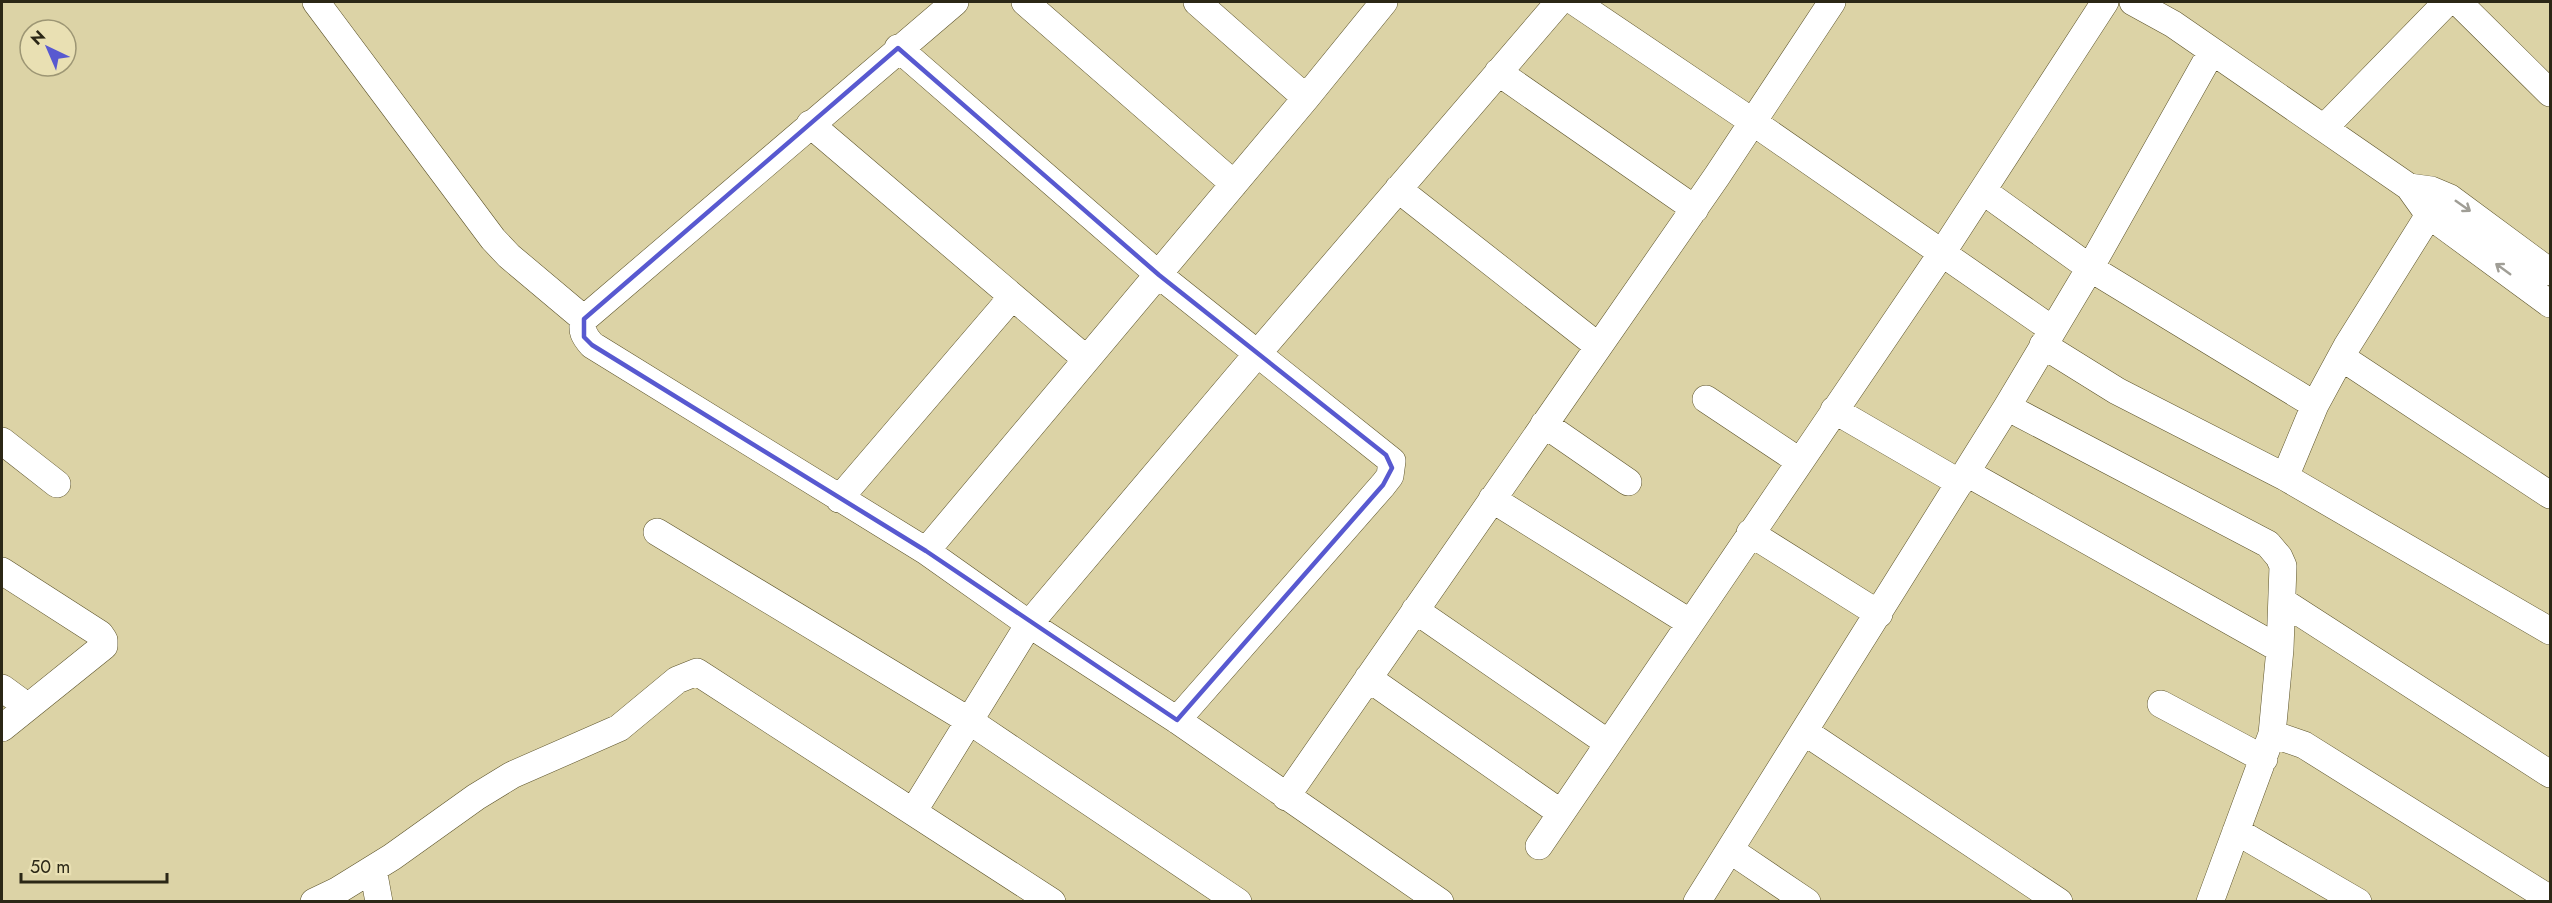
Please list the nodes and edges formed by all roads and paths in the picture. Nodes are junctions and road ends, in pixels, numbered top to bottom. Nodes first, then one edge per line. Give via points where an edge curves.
1 (1025, 2) edge
2 (1197, 2) edge
3 (1559, 2) edge
4 (1575, 2) edge
5 (1832, 2) edge
6 (2104, 2) edge
7 (2133, 2) edge
8 (2447, 2) edge
9 (2458, 2) edge
10 (1378, 4) edge
11 (328, 6) edge
12 (940, 6) edge
13 (2177, 13) edge
14 (898, 48) junction
15 (2212, 51) junction
16 (1498, 72) junction
17 (2550, 93) edge
18 (1306, 98) junction
19 (1753, 122) junction
20 (810, 124) junction
21 (2324, 128) junction
22 (1234, 184) junction
23 (2409, 187) junction
24 (1398, 189) junction
25 (1983, 191) junction
26 (1695, 208) junction
27 (2429, 215) junction
28 (1942, 253) junction
29 (2090, 268) junction
30 (2550, 272) edge
31 (1159, 275) junction
32 (1012, 297) junction
33 (2550, 304) edge
34 (584, 319) junction
35 (2048, 338) junction
36 (1598, 346) junction
37 (1258, 353) junction
38 (2341, 357) junction
39 (1086, 359) junction
40 (1706, 399) dead end
41 (2315, 405) junction
42 (2007, 407) junction
43 (1834, 410) junction
44 (1544, 424) junction
45 (2, 441) edge
46 (1799, 461) junction
47 (2285, 477) junction
48 (1964, 478) junction
49 (1628, 482) dead end
50 (57, 484) dead end
51 (2550, 495) edge
52 (839, 499) junction
53 (1492, 499) junction
54 (657, 532) dead end
55 (1750, 533) junction
56 (926, 551) junction
57 (2, 571) edge
58 (2282, 601) junction
59 (1415, 610) junction
60 (1879, 614) junction
61 (1689, 622) junction
62 (1029, 624) junction
63 (2550, 631) edge
64 (2280, 649) junction
65 (1368, 678) junction
66 (2, 688) edge
67 (2161, 704) dead end
68 (28, 707) junction
69 (968, 720) junction
70 (1177, 720) junction
71 (2, 728) edge
72 (1805, 732) junction
73 (1608, 742) junction
74 (2268, 746) junction
75 (2550, 774) edge
76 (1286, 797) junction
77 (913, 812) junction
78 (1561, 813) junction
79 (2236, 831) junction
80 (1539, 846) dead end
81 (1730, 850) junction
82 (373, 869) junction
83 (2550, 899) edge
84 (314, 902) edge
85 (378, 902) edge
86 (1052, 902) edge
87 (1238, 902) edge
88 (1440, 902) edge
89 (1697, 902) edge
90 (1807, 902) edge
91 (2059, 902) edge
92 (2210, 902) edge
93 (2358, 902) edge

1 - 22 street
2 - 18 street
3 - 16 street
4 - 19 street
5 - 19 street
6 - 25 street
7 - 13 street
8 - 21 street
9 - 17 street
10 - 18 street
11 - 34 street via 493,239
12 - 14 street
13 - 15 street
14 - 20 street
14 - 31 street
15 - 21 street
15 - 29 street
16 - 24 street
16 - 26 street
18 - 22 street
19 - 26 street
19 - 28 street
20 - 32 street
20 - 34 street
21 - 23 street
22 - 31 street
23 - 27 street
23 -> 30 street via 2432,190 2450,198
24 - 36 street
24 - 37 street
25 - 28 street
25 - 29 street
26 - 36 street
33 -> 27 street
27 - 38 street
28 - 35 street
28 - 43 street
29 - 35 street
29 - 41 street
31 - 37 street
31 - 39 street
32 - 39 street
32 - 52 street
34 - 52 street via 582,328 592,345
35 - 42 street
35 - 47 street via 2117,391
36 - 44 street
37 - 62 street
37 - 70 street via 1386,455 1392,468 1383,485
38 - 41 street
38 - 51 street
39 - 56 street
40 - 46 street
41 - 47 street
42 - 48 street
42 - 58 street via 2268,544 2283,566
43 - 46 street
43 - 48 street
44 - 49 street
44 - 53 street
45 - 50 street
46 - 55 street
47 - 63 street
48 - 60 street
48 - 64 street
52 - 56 street
53 - 59 street
53 - 61 street
54 - 69 street
55 - 60 street
55 - 61 street
56 - 62 street
57 - 68 street via 104,640 100,651
58 - 64 street
58 - 75 street
59 - 65 street
59 - 73 street
60 - 72 street
61 - 73 street
62 - 69 street
62 - 70 street
64 - 74 street
65 - 76 street
65 - 78 street
66 - 68 street
67 - 74 street
68 - 71 street
69 - 77 street
69 - 87 street
70 - 76 street
72 - 81 street
72 - 91 street
73 - 78 street
74 - 79 street
74 - 83 street via 2304,745
76 - 88 street
77 - 82 street via 698,672 677,680 619,728 512,775 476,796
77 - 86 street
78 - 80 street
79 - 92 street
79 - 93 street
81 - 89 street
81 - 90 street
82 - 84 street
82 - 85 street

